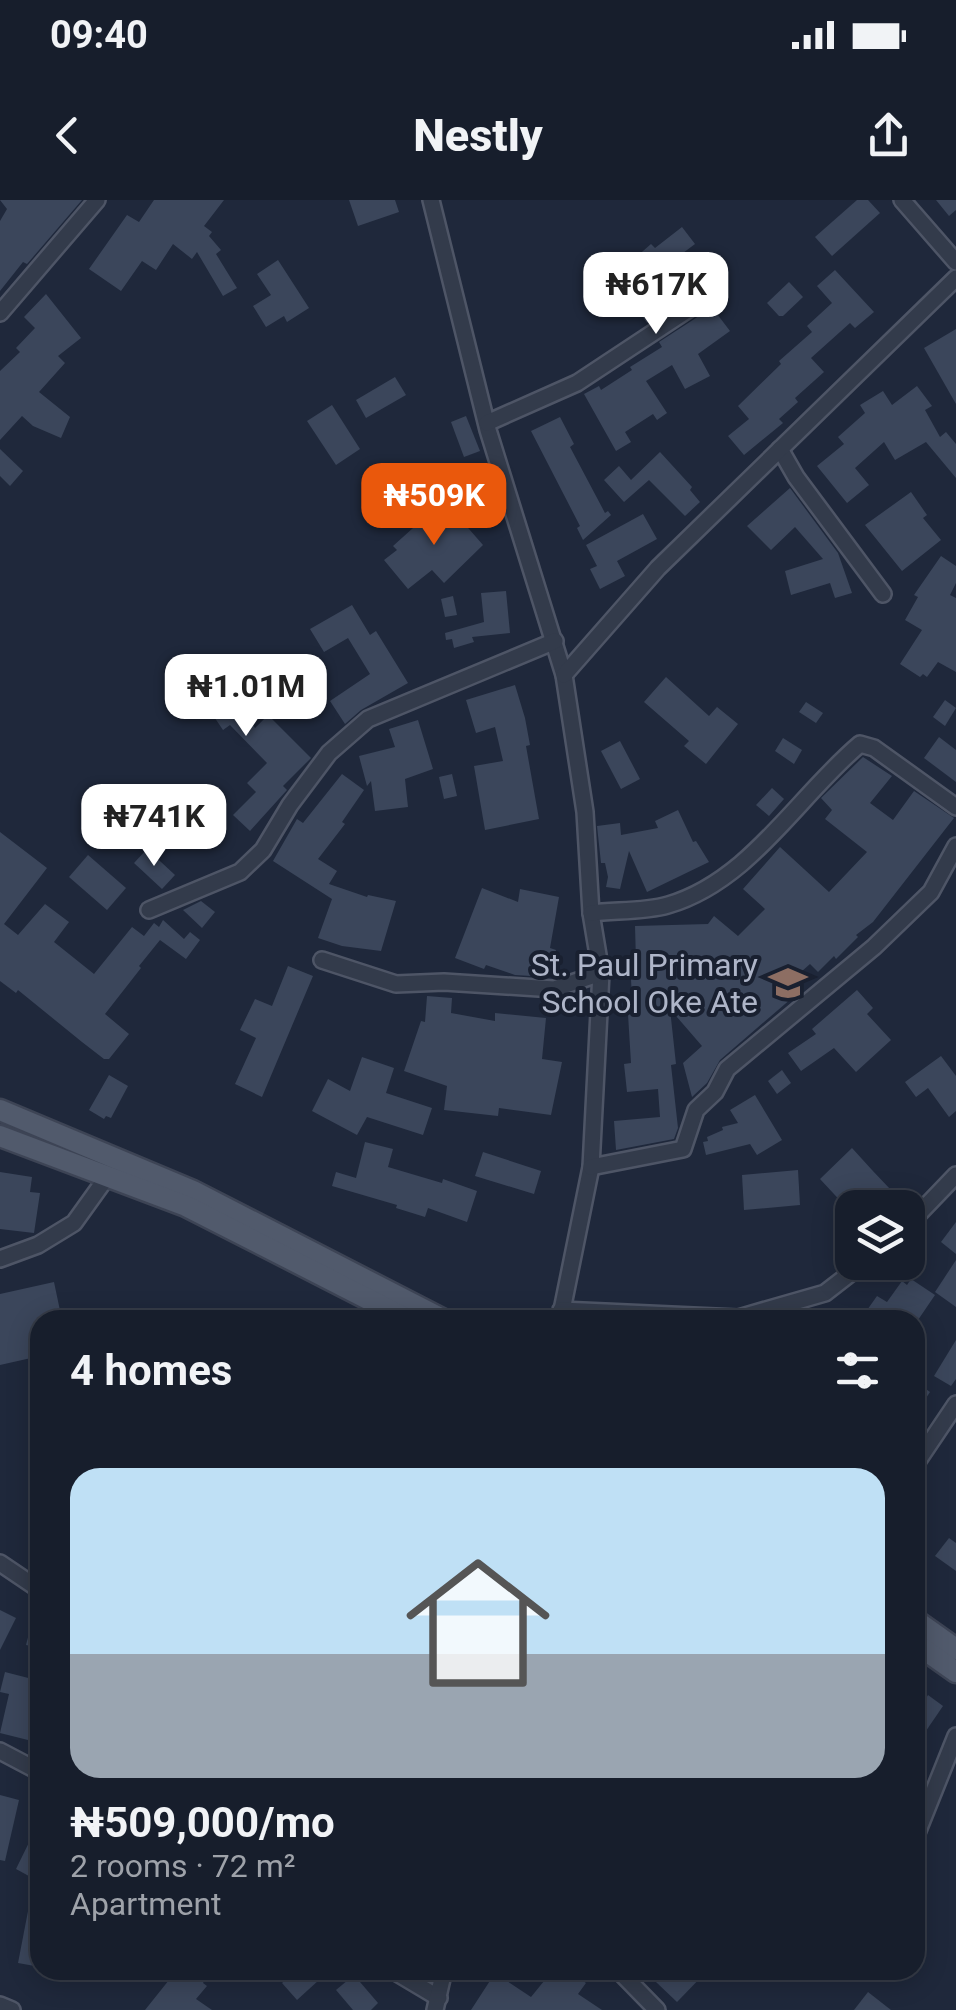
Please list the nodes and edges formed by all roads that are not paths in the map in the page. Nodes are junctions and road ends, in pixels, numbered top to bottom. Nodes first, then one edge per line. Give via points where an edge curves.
1 (97, 200) edge
2 (431, 200) edge
3 (902, 200) edge
4 (956, 262) edge
5 (954, 285) edge
6 (692, 308) dead end
7 (0, 313) edge
8 (487, 424) junction
9 (780, 449) junction
10 (883, 594) dead end
11 (554, 641) junction
12 (564, 674) junction
13 (956, 807) edge
14 (956, 846) edge
15 (149, 910) dead end
16 (591, 912) junction
17 (322, 960) dead end
18 (602, 974) junction
19 (0, 1110) edge
20 (0, 1136) edge
21 (591, 1167) junction
22 (956, 1175) edge
23 (107, 1177) junction
24 (925, 1207) edge
25 (0, 1260) edge
26 (842, 1280) edge
27 (389, 1310) edge
28 (425, 1310) edge
29 (561, 1310) edge
30 (766, 1310) edge
31 (956, 1404) edge
32 (925, 1450) edge
33 (0, 1563) edge
34 (30, 1583) edge
35 (925, 1627) edge
36 (956, 1648) edge
37 (925, 1651) edge
38 (956, 1672) edge
39 (956, 1736) edge
40 (0, 1752) edge
41 (30, 1767) edge
42 (925, 1813) edge
43 (405, 1980) edge
44 (628, 1980) edge
45 (437, 2004) edge
46 (0, 2005) edge
47 (12, 2010) edge
48 (657, 2010) edge

1 - 7 street
2 - 8 street
3 - 4 street
5 - 9 street
6 - 8 street via 577,383
8 - 11 street
9 - 10 street
9 - 12 street via 658,568
11 - 12 street
11 - 15 street via 368,719 329,753 263,850 240,872
12 - 16 street via 585,812
13 - 16 street via 860,744 736,868 701,893 663,906
14 - 21 street via 930,892 902,920 727,1069 696,1110 683,1149
16 - 18 street
17 - 18 street via 396,984 554,990
18 - 21 street
19 - 28 main road via 193,1191
20 - 23 main road
21 - 29 street
22 - 24 street
23 - 25 street via 74,1223
23 - 27 main road via 186,1206
26 - 30 street via 825,1293
31 - 32 street
33 - 34 street
35 - 36 main road
37 - 38 main road
39 - 42 street
40 - 41 street
43 - 45 street
44 - 48 street
46 - 47 street

